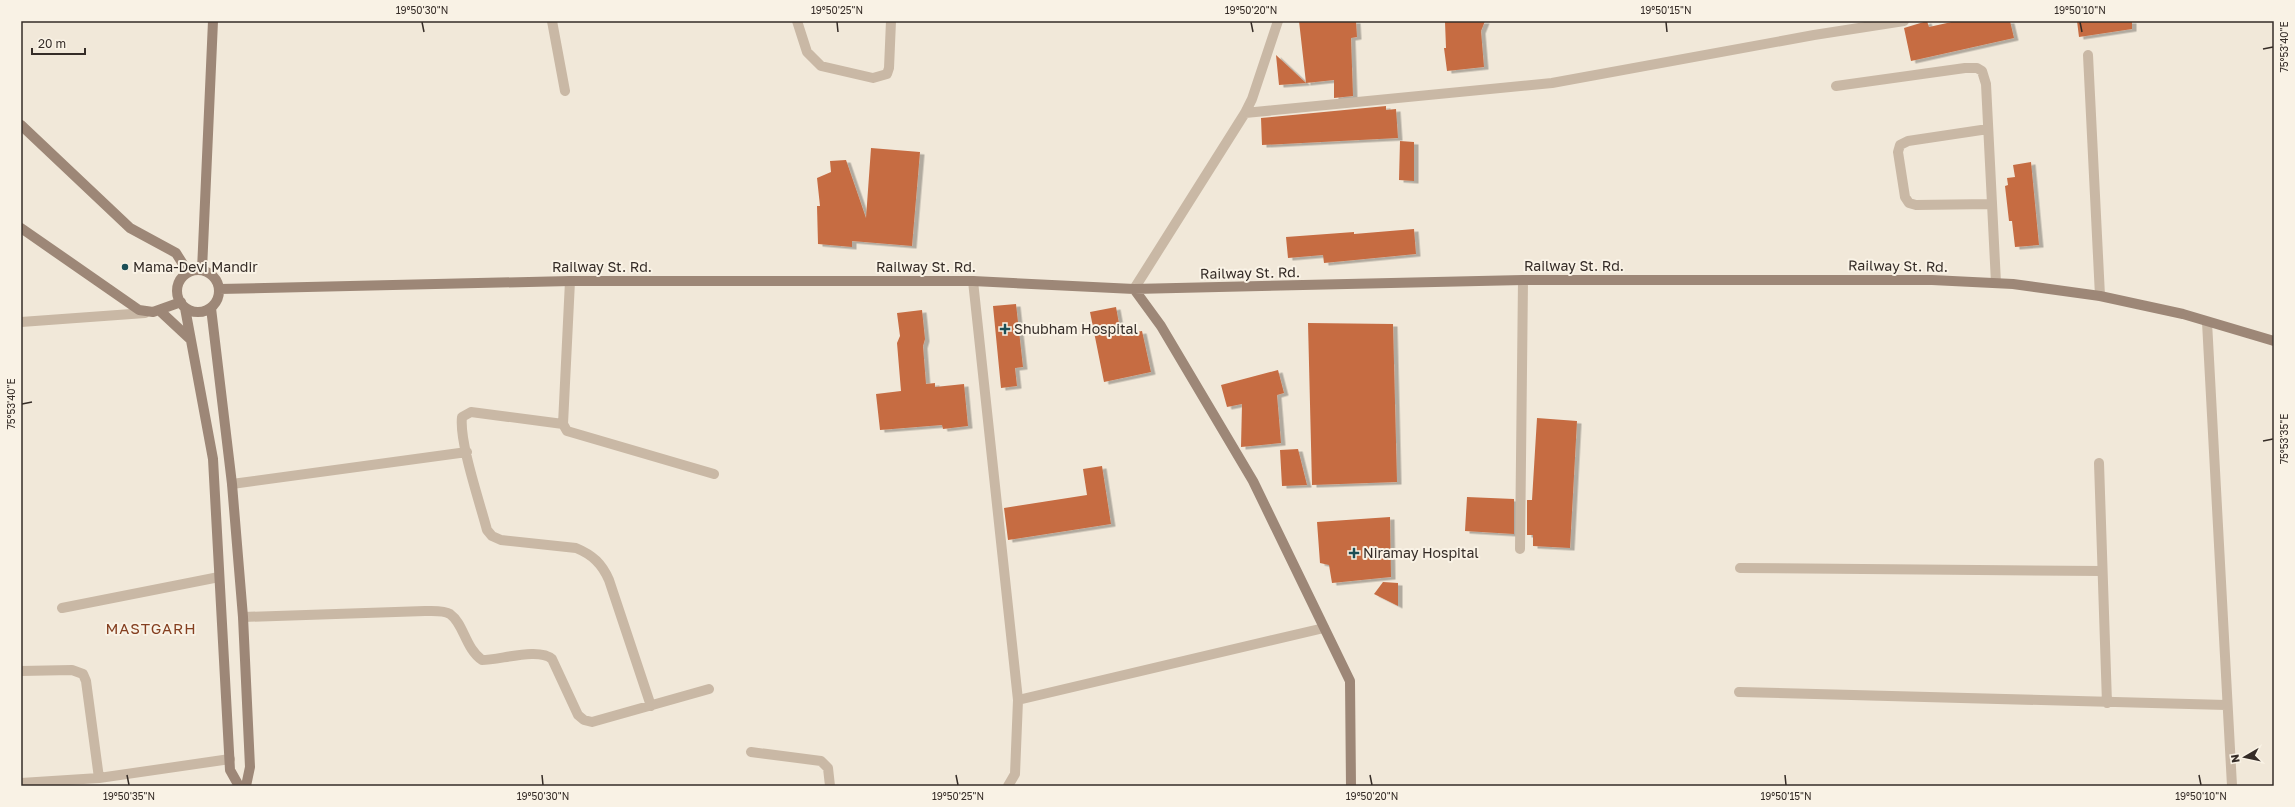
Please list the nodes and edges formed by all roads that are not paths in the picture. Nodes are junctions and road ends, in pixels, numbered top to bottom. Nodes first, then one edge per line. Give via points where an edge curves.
1 (214, 21) edge
2 (552, 21) edge
3 (797, 21) edge
4 (891, 21) edge
5 (1278, 21) edge
6 (1904, 21) edge
7 (2088, 55) dead end
8 (1836, 86) dead end
9 (565, 91) dead end
10 (1245, 113) junction
11 (21, 125) edge
12 (1988, 129) junction
13 (1992, 204) junction
14 (21, 228) edge
15 (202, 270) junction
16 (188, 272) junction
17 (1523, 280) junction
18 (570, 281) junction
19 (973, 281) junction
20 (1996, 283) junction
21 (219, 289) junction
22 (1134, 289) junction
23 (2100, 296) junction
24 (183, 305) junction
25 (211, 308) junction
26 (160, 311) junction
27 (145, 312) junction
28 (21, 322) edge
29 (2207, 322) junction
30 (189, 338) junction
31 (2274, 341) edge
32 (563, 424) junction
33 (467, 452) junction
34 (2098, 463) dead end
35 (714, 474) dead end
36 (232, 484) junction
37 (1520, 548) dead end
38 (1740, 568) dead end
39 (2102, 571) junction
40 (219, 577) junction
41 (62, 608) dead end
42 (244, 617) junction
43 (1324, 628) junction
44 (21, 671) edge
45 (709, 689) dead end
46 (1739, 692) dead end
47 (1018, 700) junction
48 (2107, 703) junction
49 (2226, 704) junction
50 (651, 706) junction
51 (751, 752) dead end
52 (230, 759) junction
53 (99, 778) junction
54 (21, 783) edge
55 (239, 786) edge
56 (246, 786) edge
57 (830, 786) edge
58 (1008, 786) edge
59 (1351, 786) edge
60 (2232, 786) edge

1 - 15 street
2 - 9 street
3 - 4 street via 807,52 813,61 821,66 873,78 887,74 889,68
5 - 10 street
6 - 10 street via 1552,83
7 - 23 street
8 - 12 street via 1977,68 1982,71 1985,78
10 - 22 street
11 - 16 street via 130,228 176,253
12 - 13 street
12 - 13 street via 1908,141 1900,146 1898,152 1905,197 1909,202
13 - 20 street
14 - 27 street
15 - 16 street
15 - 21 street via 214,276
16 - 24 street via 179,282 177,289
17 - 20 street, Railway St. Rd. via 1932,280
17 - 22 street, Railway St. Rd.
17 - 37 street
18 - 19 street, Railway St. Rd.
18 - 21 street, Railway St. Rd.
18 - 32 street
19 - 22 street, Railway St. Rd.
19 - 47 street
20 - 23 street, Railway St. Rd.
21 - 25 street via 219,296
22 - 43 street via 1161,326 1253,482
23 - 29 street, Railway St. Rd.
24 - 25 street via 198,312
24 - 26 street
24 - 30 street
25 - 36 street
26 - 27 street
26 - 30 street
27 - 28 street
29 - 31 street, Railway St. Rd.
29 - 49 street
30 - 40 street via 212,459
32 - 33 street via 471,412 465,414 461,423
32 - 35 street via 567,432
33 - 36 street
33 - 50 street via 487,530 492,536 501,540 576,548 587,552 604,569
34 - 39 street
36 - 42 street
38 - 39 street
39 - 48 street
40 - 41 street
40 - 52 street
42 - 50 street via 425,611 449,614 456,621 470,649 482,660 546,654 552,659 578,715 584,720 600,721
42 - 56 street via 250,767
43 - 47 street
43 - 59 street via 1350,681
44 - 53 street via 72,670 83,674
45 - 50 street
46 - 48 street
47 - 58 street via 1015,774
48 - 49 street
49 - 60 street
51 - 57 street via 821,761 828,768
52 - 53 street
52 - 55 street via 230,770
53 - 54 street

